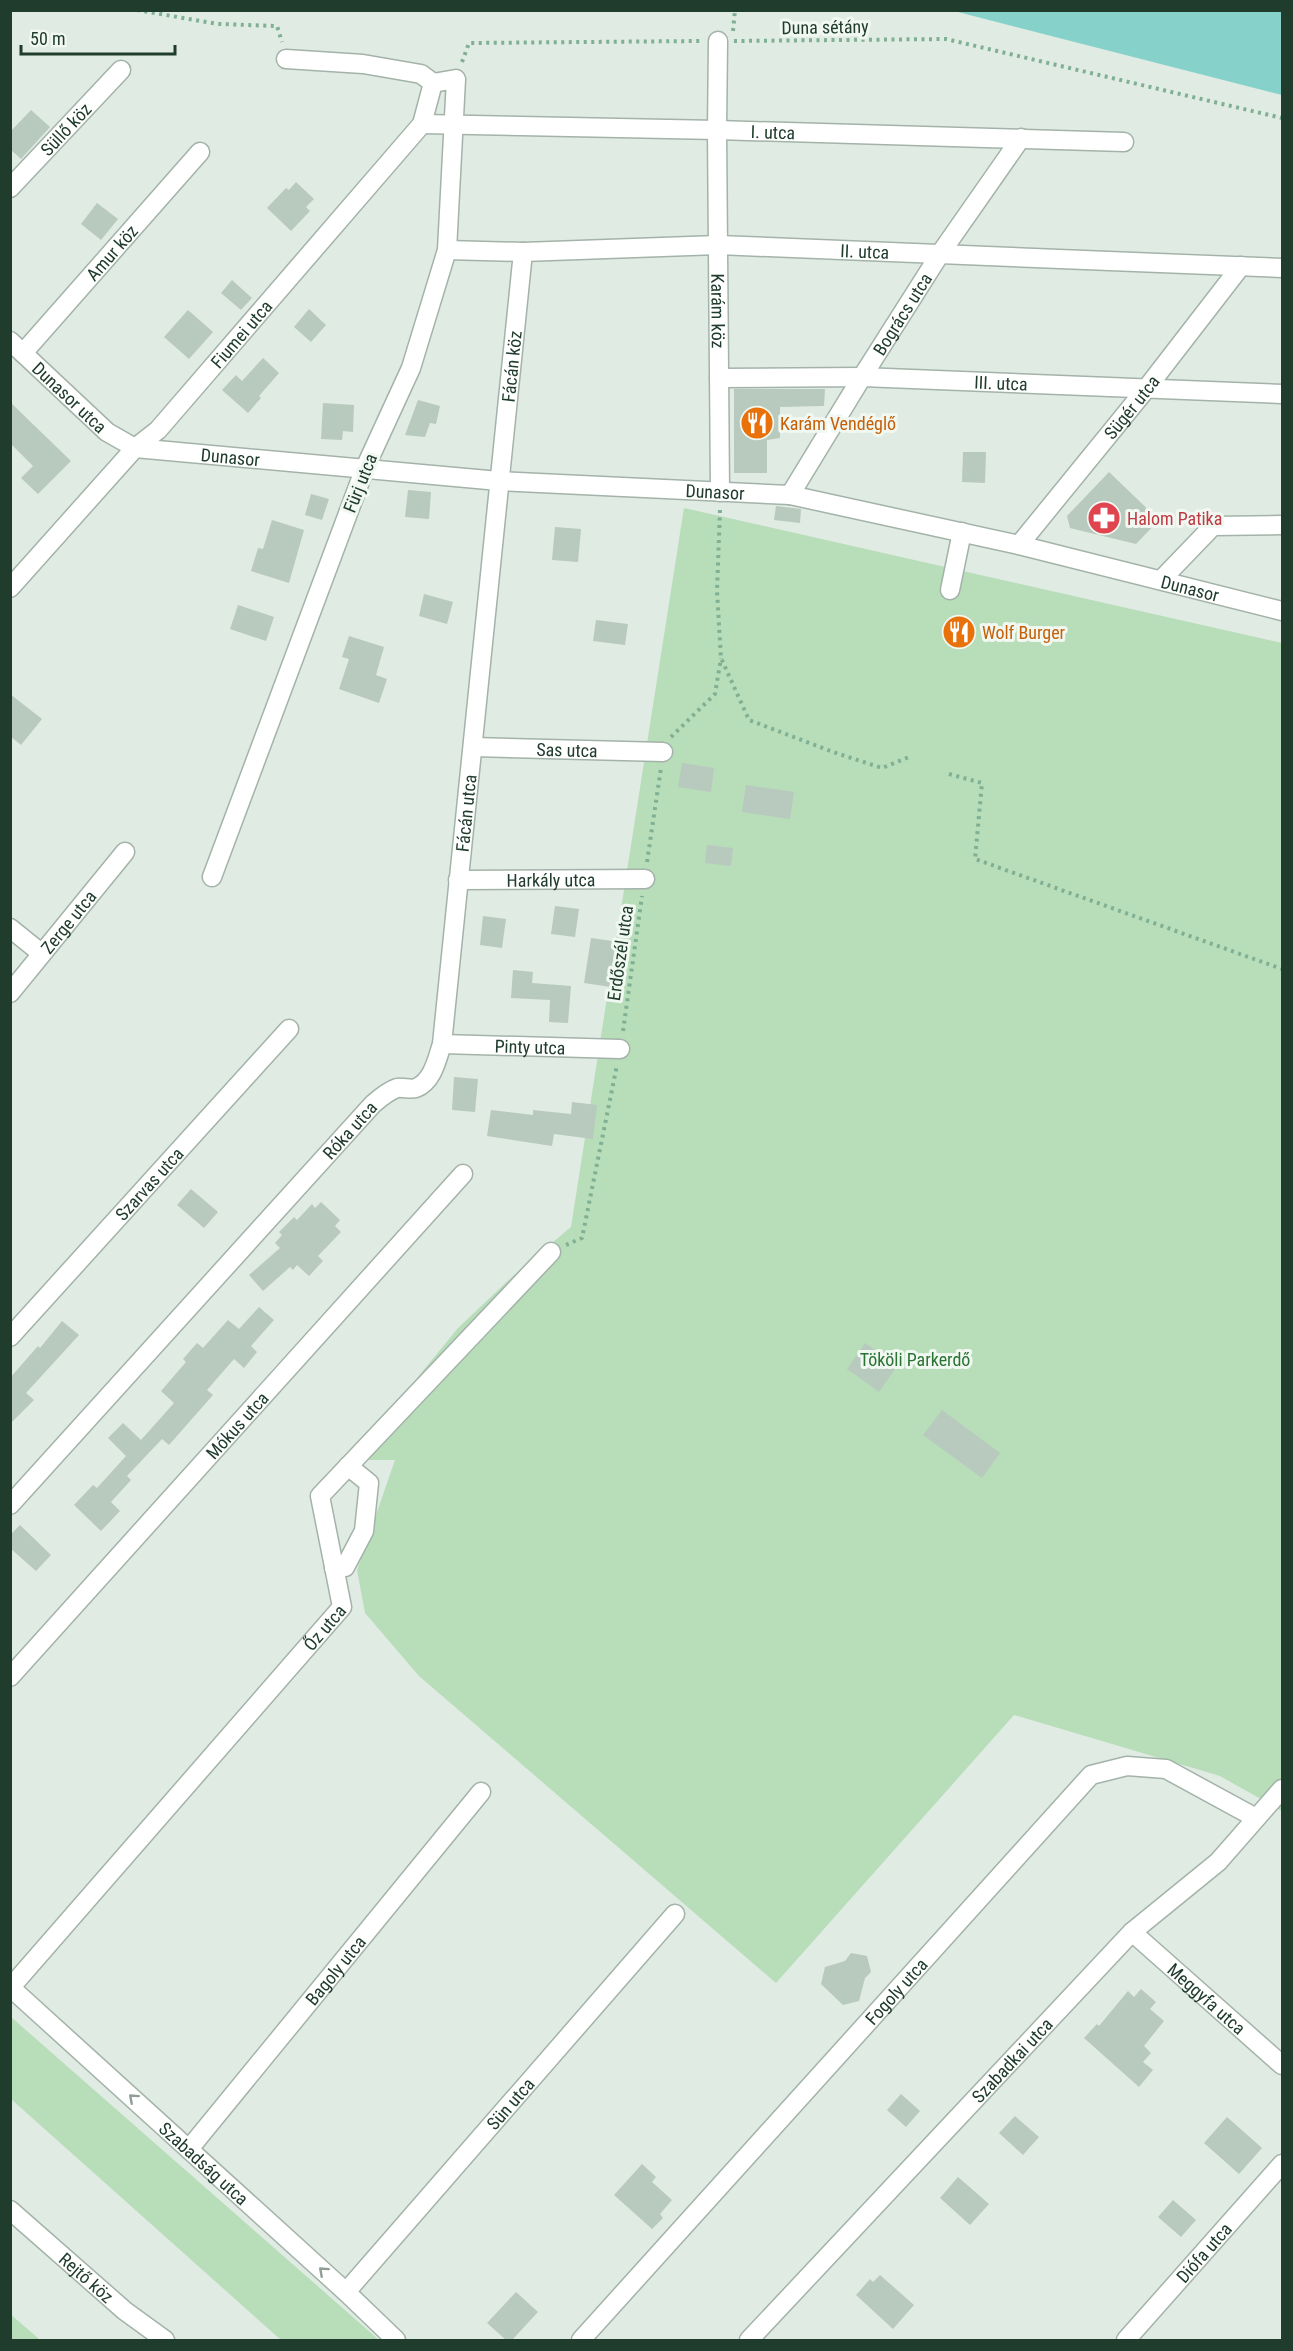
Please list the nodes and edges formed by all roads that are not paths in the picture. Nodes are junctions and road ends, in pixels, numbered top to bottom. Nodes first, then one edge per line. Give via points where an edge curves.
1 (725, 41) road end
2 (286, 59) dead end
3 (121, 70) dead end
4 (434, 83) junction
5 (422, 124) junction
6 (454, 126) junction
7 (717, 130) junction
8 (1021, 138) junction
9 (1124, 142) dead end
10 (200, 152) dead end
11 (10, 188) edge
12 (718, 245) junction
13 (447, 250) junction
14 (523, 252) junction
15 (940, 254) junction
16 (1241, 266) junction
17 (1282, 268) edge
18 (17, 347) edge
19 (862, 377) junction
20 (719, 378) junction
21 (1146, 388) junction
22 (1282, 394) edge
23 (135, 448) junction
24 (365, 468) junction
25 (499, 481) junction
26 (720, 492) junction
27 (790, 495) junction
28 (1282, 525) edge
29 (962, 532) junction
30 (1019, 545) junction
31 (1161, 580) junction
32 (10, 588) edge
33 (950, 590) dead end
34 (1282, 611) edge
35 (473, 747) junction
36 (663, 753) road end
37 (124, 852) dead end
38 (212, 877) dead end
39 (645, 879) road end
40 (458, 880) junction
41 (10, 928) edge
42 (41, 953) junction
43 (10, 993) edge
44 (289, 1029) dead end
45 (442, 1044) junction
46 (620, 1049) road end
47 (374, 1104) junction
48 (463, 1174) dead end
49 (551, 1252) road end
50 (10, 1337) edge
51 (348, 1466) junction
52 (10, 1499) edge
53 (10, 1506) edge
54 (334, 1568) junction
55 (10, 1677) edge
56 (1282, 1789) edge
57 (481, 1792) dead end
58 (1256, 1818) junction
59 (675, 1914) dead end
60 (1132, 1932) junction
61 (11, 1987) edge
62 (1282, 2065) edge
63 (189, 2149) junction
64 (1282, 2164) edge
65 (10, 2210) edge
66 (346, 2292) junction
67 (165, 2340) edge
68 (396, 2340) edge
69 (581, 2340) edge
70 (749, 2340) edge
71 (1126, 2340) edge

1 - 7 street, Karám köz
2 - 4 street via 363,64 421,74
3 - 11 street, Süllő köz
4 - 5 street, Fiumei utca
4 - 6 street, Fürj utca via 456,79
5 - 6 street, I. utca
5 - 23 street, Fiumei utca via 158,430
6 - 7 street, I. utca
6 - 13 street, Fürj utca
7 - 8 street, I. utca
7 - 12 street, Karám köz
8 - 9 street, I. utca
8 - 15 street, Bogrács utca
10 - 18 street, Amur köz
12 - 14 street, II. utca
12 - 15 street, II. utca
12 - 20 street, Karám köz
13 - 14 street, II. utca
13 - 24 street, Fürj utca via 411,368
14 - 25 street, Fácán köz
15 - 16 street, II. utca
15 - 19 street, Bogrács utca
16 - 17 street, II. utca
16 - 21 street, Sügér utca
18 - 23 street, Dunasor utca via 107,432
19 - 20 street, III. utca
19 - 21 street, III. utca
19 - 27 street, Bogrács utca
20 - 26 street, Karám köz
21 - 22 street, III. utca
21 - 30 street, Sügér utca
23 - 24 street, Dunasor
23 - 32 street, Fiumei utca
24 - 25 street, Dunasor
24 - 38 street, Fürj utca
25 - 26 street, Dunasor
25 - 35 street, Fácán utca
26 - 27 street, Dunasor
27 - 29 street, Dunasor
28 - 31 street via 1213,526
29 - 30 street, Dunasor
29 - 33 street
30 - 31 street, Dunasor
31 - 34 street, Dunasor
35 - 36 street, Sas utca
35 - 40 street, Fácán utca
37 - 42 street, Zerge utca
39 - 40 street, Harkály utca
40 - 45 street, Fácán utca
41 - 42 street
42 - 43 street, Zerge utca
44 - 50 street, Szarvas utca
45 - 46 street, Pinty utca
45 - 47 street, Fácán utca via 427,1080 416,1088 397,1088
47 - 52 street, Róka utca via 370,1101
47 - 53 street, Róka utca
48 - 55 street, Mókus utca
49 - 51 street, Őz utca
51 - 54 street, Őz utca via 320,1496
51 - 54 street via 369,1484 363,1531 345,1567
54 - 61 street, Őz utca via 342,1607
56 - 58 street, Szabadkai utca
57 - 63 street, Bagoly utca
58 - 60 street, Szabadkai utca via 1218,1862
58 - 69 street, Fogoly utca via 1166,1769 1127,1766 1091,1775
59 - 66 street, Sün utca
60 - 62 street, Meggyfa utca
60 - 70 street, Szabadkai utca
63 -> 61 street, Szabadság utca
66 -> 63 street, Szabadság utca
64 - 71 street, Diófa utca
65 - 67 street, Rejtő köz via 125,2311
66 - 68 street, Szabadság utca

